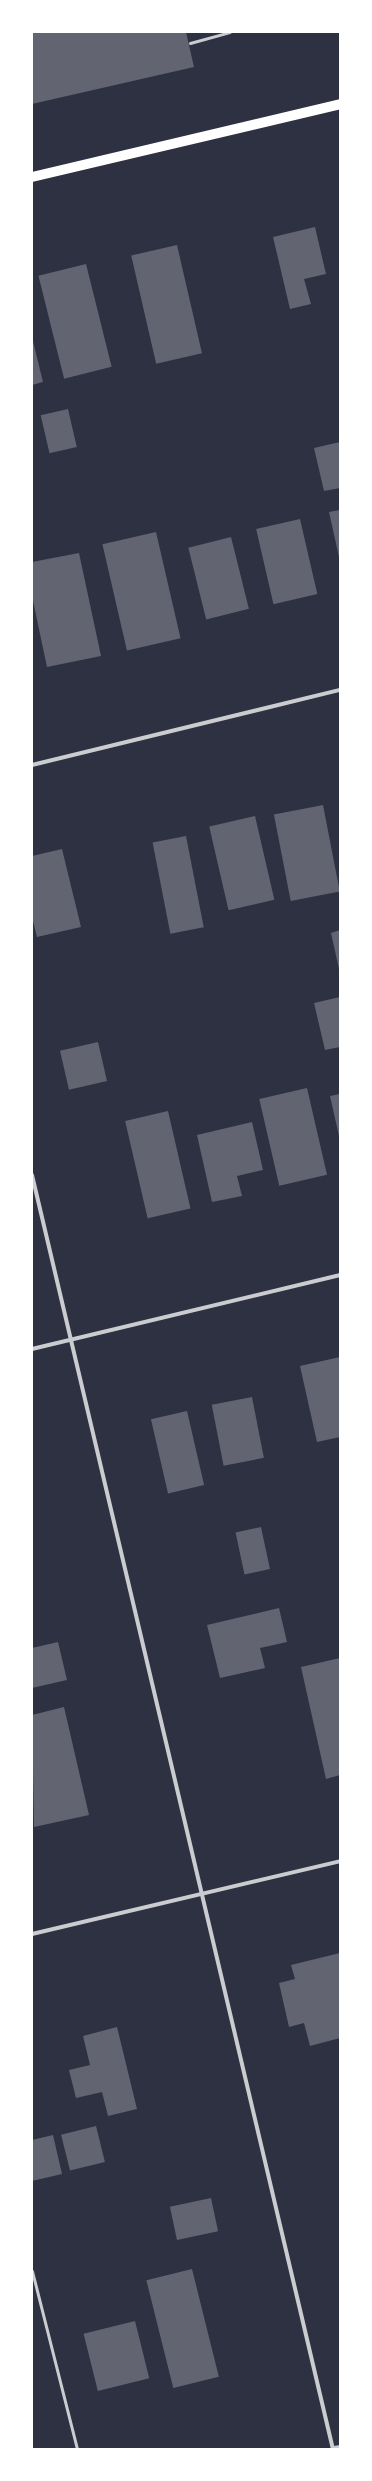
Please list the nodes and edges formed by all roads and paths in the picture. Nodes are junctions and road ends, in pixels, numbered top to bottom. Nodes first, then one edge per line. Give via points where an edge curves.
1 (230, 32) edge
2 (190, 43) dead end
3 (340, 104) edge
4 (32, 177) edge
5 (340, 690) edge
6 (32, 765) edge
7 (32, 1174) edge
8 (340, 1275) edge
9 (70, 1340) junction
10 (32, 1349) edge
11 (340, 1861) edge
12 (201, 1894) junction
13 (32, 1934) edge
14 (32, 2271) edge
15 (340, 2448) edge
16 (77, 2449) edge
17 (334, 2449) edge

1 - 2 lane
3 - 4 main road
5 - 6 street
7 - 9 street
8 - 9 street
9 - 10 street
9 - 12 street
11 - 12 street
12 - 13 street
12 - 17 street
14 - 16 lane
15 - 17 street

